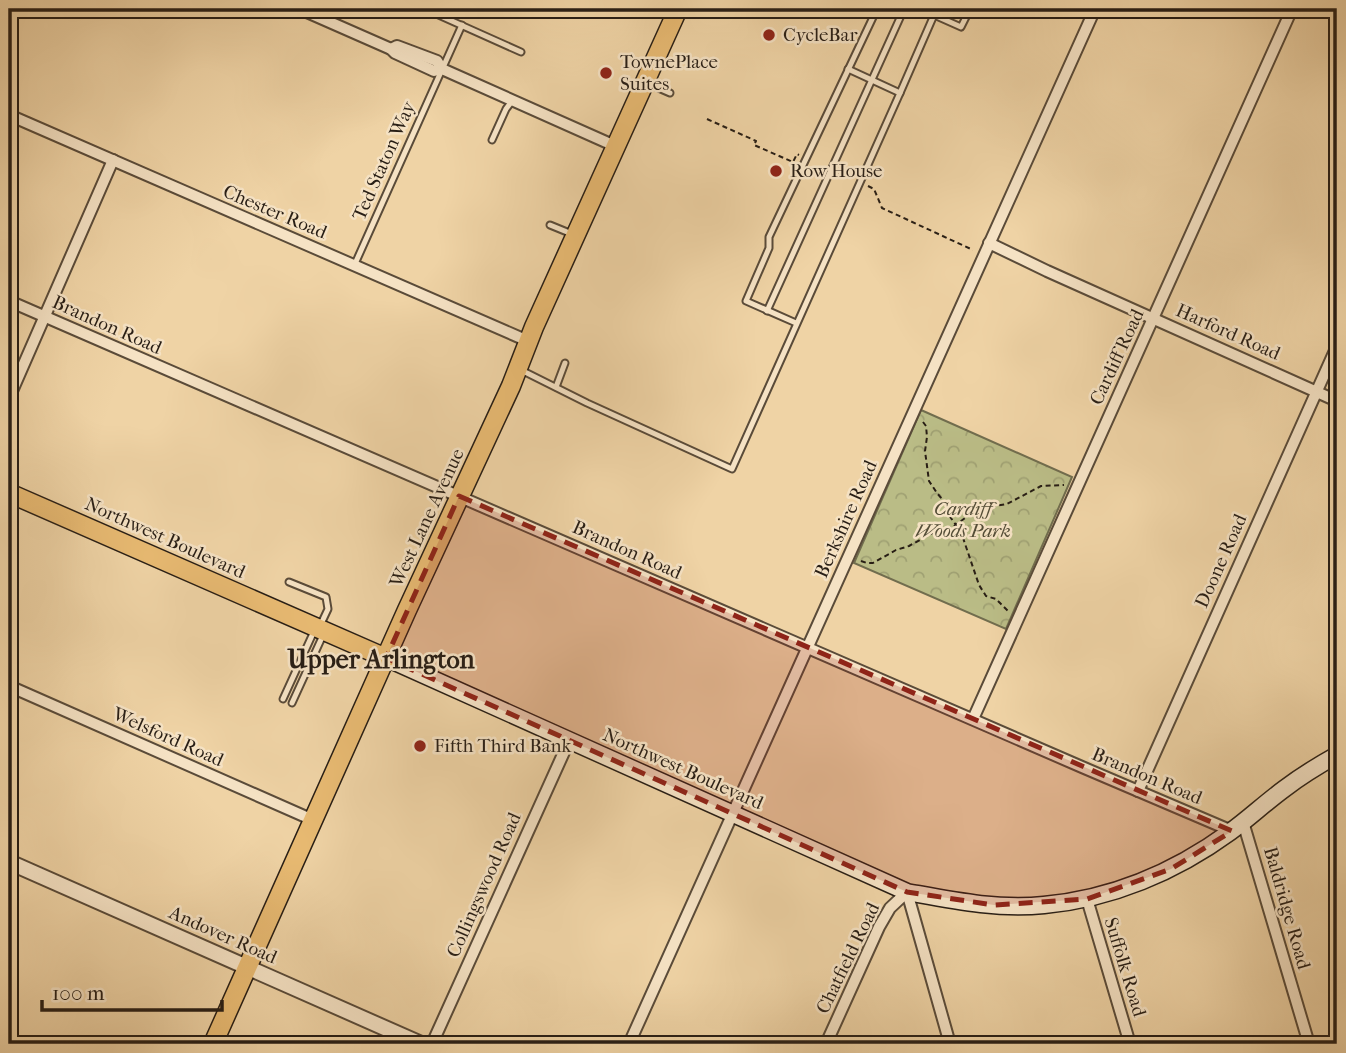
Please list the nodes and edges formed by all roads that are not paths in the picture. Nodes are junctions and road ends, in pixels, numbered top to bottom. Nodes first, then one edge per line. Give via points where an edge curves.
1 (300, 9) edge
2 (425, 9) edge
3 (678, 9) edge
4 (884, 9) edge
5 (904, 9) edge
6 (913, 9) edge
7 (970, 9) edge
8 (1095, 9) edge
9 (1292, 9) edge
10 (933, 15) junction
11 (462, 25) junction
12 (521, 51) dead end
13 (442, 69) junction
14 (848, 69) junction
15 (871, 80) junction
16 (644, 82) junction
17 (670, 93) dead end
18 (900, 93) junction
19 (512, 101) junction
20 (9, 115) edge
21 (492, 139) dead end
22 (615, 146) junction
23 (113, 160) junction
24 (550, 225) dead end
25 (575, 236) junction
26 (989, 243) junction
27 (354, 266) junction
28 (9, 301) edge
29 (767, 311) junction
30 (44, 317) junction
31 (1154, 318) junction
32 (796, 323) junction
33 (528, 341) junction
34 (1337, 346) edge
35 (565, 363) dead end
36 (517, 368) junction
37 (556, 387) junction
38 (1317, 392) junction
39 (9, 398) edge
40 (1337, 401) edge
41 (9, 493) edge
42 (459, 496) junction
43 (289, 582) dead end
44 (320, 629) junction
45 (809, 648) junction
46 (386, 658) junction
47 (9, 686) edge
48 (283, 699) dead end
49 (292, 703) dead end
50 (973, 719) junction
51 (569, 741) junction
52 (1337, 755) edge
53 (1138, 791) junction
54 (734, 814) junction
55 (313, 820) junction
56 (1238, 826) junction
57 (9, 862) edge
58 (907, 891) junction
59 (1087, 899) junction
60 (248, 967) junction
61 (213, 1044) edge
62 (421, 1044) edge
63 (432, 1044) edge
64 (629, 1044) edge
65 (827, 1044) edge
66 (950, 1044) edge
67 (1130, 1044) edge
68 (1309, 1044) edge

1 - 13 street via 434,71
2 - 11 lane
3 - 16 main road, West Lane Avenue
4 - 14 lane via 875,13
5 - 15 lane
6 - 10 lane
7 - 10 lane via 961,27
8 - 26 street, Berkshire Road
9 - 31 street, Cardiff Road
10 - 18 lane
11 - 12 lane
11 - 13 lane, Ted Staton Way
13 - 19 street
13 - 27 lane, Ted Staton Way
14 - 15 lane
14 - 29 lane via 769,237 769,248 746,301
15 - 18 lane
15 - 29 lane
16 - 17 lane
16 - 22 main road, West Lane Avenue
18 - 32 lane
19 - 21 lane
19 - 22 street
20 - 23 street, Chester Road
22 - 25 main road, West Lane Avenue
23 - 27 street, Chester Road
23 - 30 street
24 - 25 lane
25 - 33 main road, West Lane Avenue
26 - 31 street, Harford Road
26 - 45 street, Berkshire Road
27 - 33 street, Chester Road
28 - 30 street, Brandon Road
29 - 32 lane
30 - 39 street
30 - 42 street, Brandon Road
31 - 38 street, Harford Road
31 - 50 street, Cardiff Road
32 - 37 lane via 732,469
33 - 36 main road, West Lane Avenue
34 - 38 street, Doone Road
35 - 37 lane
36 - 37 lane
36 - 42 main road, West Lane Avenue
38 - 40 street, Harford Road
38 - 53 street, Doone Road
41 - 44 main road, Northwest Boulevard
42 - 45 street, Brandon Road
42 - 46 main road, West Lane Avenue
43 - 44 lane via 326,597 328,609
44 - 46 main road, Northwest Boulevard
44 - 48 lane
44 - 49 lane
45 - 50 street, Brandon Road
45 - 54 street, Berkshire Road
46 - 51 main road, Northwest Boulevard
46 - 55 main road, West Lane Avenue
47 - 55 street, Welsford Road
50 - 53 street, Brandon Road
51 - 54 main road, Northwest Boulevard
51 - 63 street, Collingswood Road
52 - 56 main road, Northwest Boulevard
53 - 56 street, Brandon Road
54 - 58 main road, Northwest Boulevard
54 - 64 street, Berkshire Road
55 - 60 main road, West Lane Avenue
56 - 59 main road, Northwest Boulevard via 1171,869
56 - 68 street, Baldridge Road
57 - 60 street, Andover Road
58 - 59 main road, Northwest Boulevard via 995,905 1042,906
58 - 65 street, Chatfield Road via 881,923
58 - 66 street
59 - 67 street, Suffolk Road
60 - 61 main road, West Lane Avenue
60 - 62 street, Andover Road

